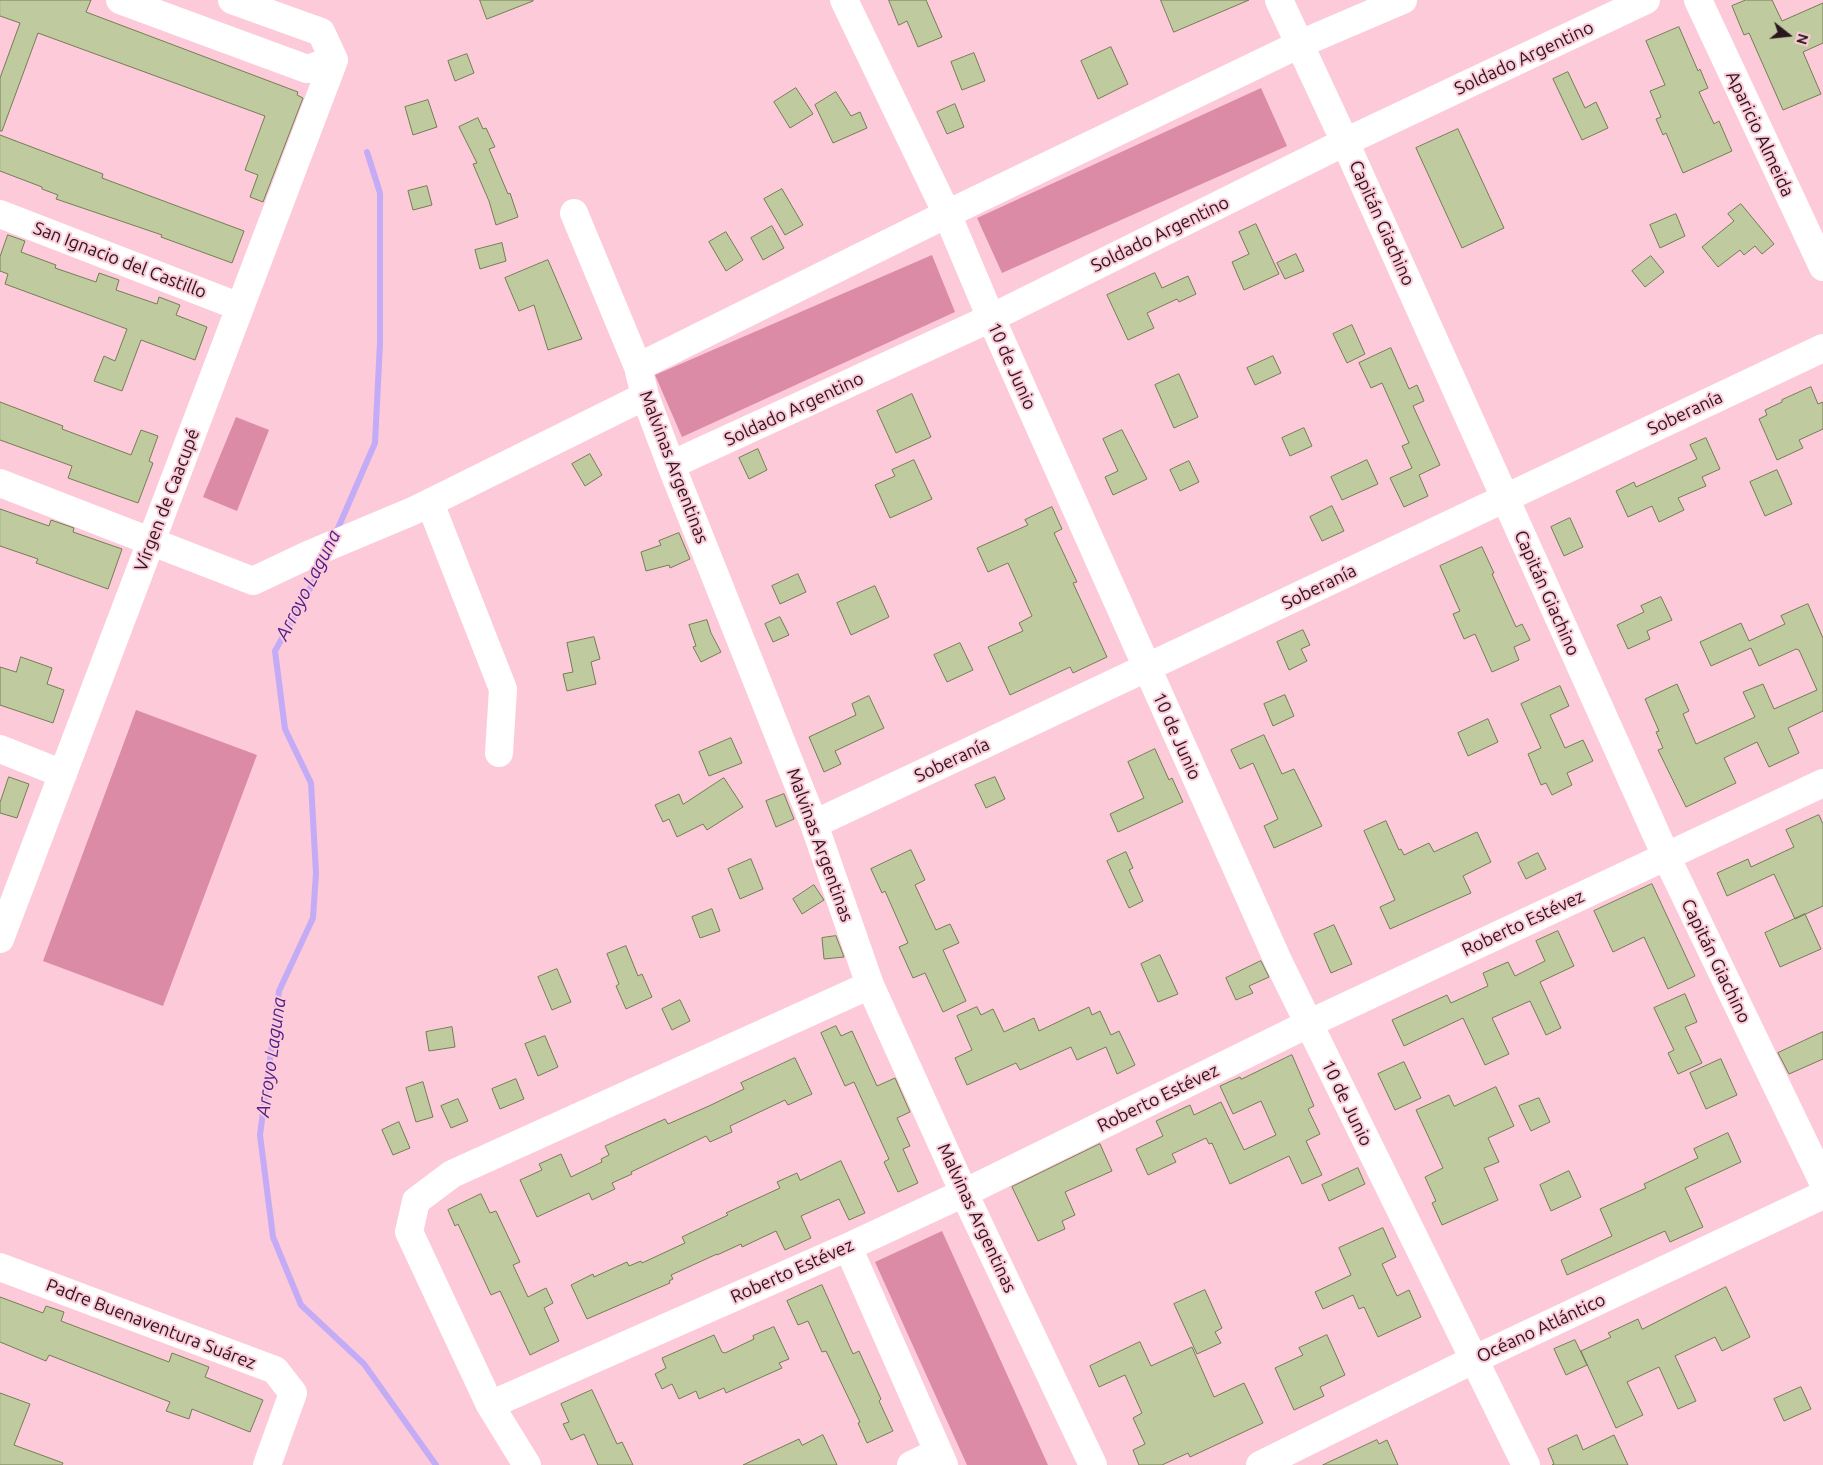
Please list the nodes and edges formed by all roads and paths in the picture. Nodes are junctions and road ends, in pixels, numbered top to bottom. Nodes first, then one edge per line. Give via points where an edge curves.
1 (120, 0) edge
2 (232, 0) edge
3 (844, 0) edge
4 (1279, 0) edge
5 (1404, 0) edge
6 (1646, 0) edge
7 (1698, 0) edge
8 (1300, 44) junction
9 (334, 60) junction
10 (1346, 142) junction
11 (574, 213) dead end
12 (0, 214) edge
13 (947, 214) junction
14 (1823, 267) edge
15 (240, 307) junction
16 (991, 318) junction
17 (1823, 348) edge
18 (638, 367) junction
19 (645, 396) junction
20 (671, 465) junction
21 (0, 483) edge
22 (1505, 498) junction
23 (421, 507) junction
24 (151, 541) junction
25 (1148, 668) junction
26 (0, 750) edge
27 (499, 753) dead end
28 (63, 774) junction
29 (1823, 783) edge
30 (814, 824) junction
31 (1666, 856) junction
32 (0, 939) edge
33 (870, 985) junction
34 (1308, 1024) junction
35 (1823, 1182) edge
36 (964, 1193) junction
37 (1823, 1195) edge
38 (848, 1247) junction
39 (0, 1267) edge
40 (1475, 1359) junction
41 (490, 1405) junction
42 (941, 1458) edge
43 (267, 1465) edge
44 (526, 1465) edge
45 (911, 1465) edge
46 (1093, 1465) edge
47 (1260, 1465) edge
48 (1526, 1465) edge

1 - 9 street via 307,69
2 - 9 street via 321,32
3 - 13 street, 10 de Junio
4 - 8 street, Capitán Giachino
5 - 8 street
6 - 10 street, Soldado Argentino
7 - 14 street, Aparicio Almeida
8 - 10 street, Capitán Giachino
8 - 13 street
9 - 15 street, Vírgen de Caacupé
10 - 16 street, Soldado Argentino
10 - 22 street, Capitán Giachino
11 - 18 street, Malvinas Argentinas
12 - 15 street, San Ignacio del Castillo
13 - 16 street, 10 de Junio
13 - 18 street
15 - 24 street, Vírgen de Caacupé
16 - 20 street, Soldado Argentino
16 - 25 street, 10 de Junio
17 - 22 street, Soberanía
18 - 19 street, Malvinas Argentinas
19 - 20 street, Malvinas Argentinas
19 - 23 street
20 - 30 street, Malvinas Argentinas
21 - 24 street
22 - 25 street, Soberanía
22 - 31 street, Capitán Giachino
23 - 24 street via 253,581
23 - 27 street via 504,689
24 - 28 street, Vírgen de Caacupé
25 - 30 street, Soberanía
25 - 34 street, 10 de Junio
26 - 28 street
28 - 32 street, Vírgen de Caacupé
29 - 31 street, Roberto Estévez
30 - 33 street, Malvinas Argentinas
31 - 34 street, Roberto Estévez
31 - 35 street, Capitán Giachino
33 - 36 street, Malvinas Argentinas
33 - 41 street via 452,1174 416,1201 409,1232
34 - 36 street, Roberto Estévez
34 - 40 street, 10 de Junio
36 - 38 street, Roberto Estévez
36 - 46 street, Malvinas Argentinas
37 - 40 street, Océano Atlántico
38 - 41 street, Roberto Estévez
38 - 42 street
39 - 43 street, Padre Buenaventura Suárez via 275,1370 293,1393
40 - 47 street, Océano Atlántico
40 - 48 street, 10 de Junio
41 - 44 street
42 - 45 street

